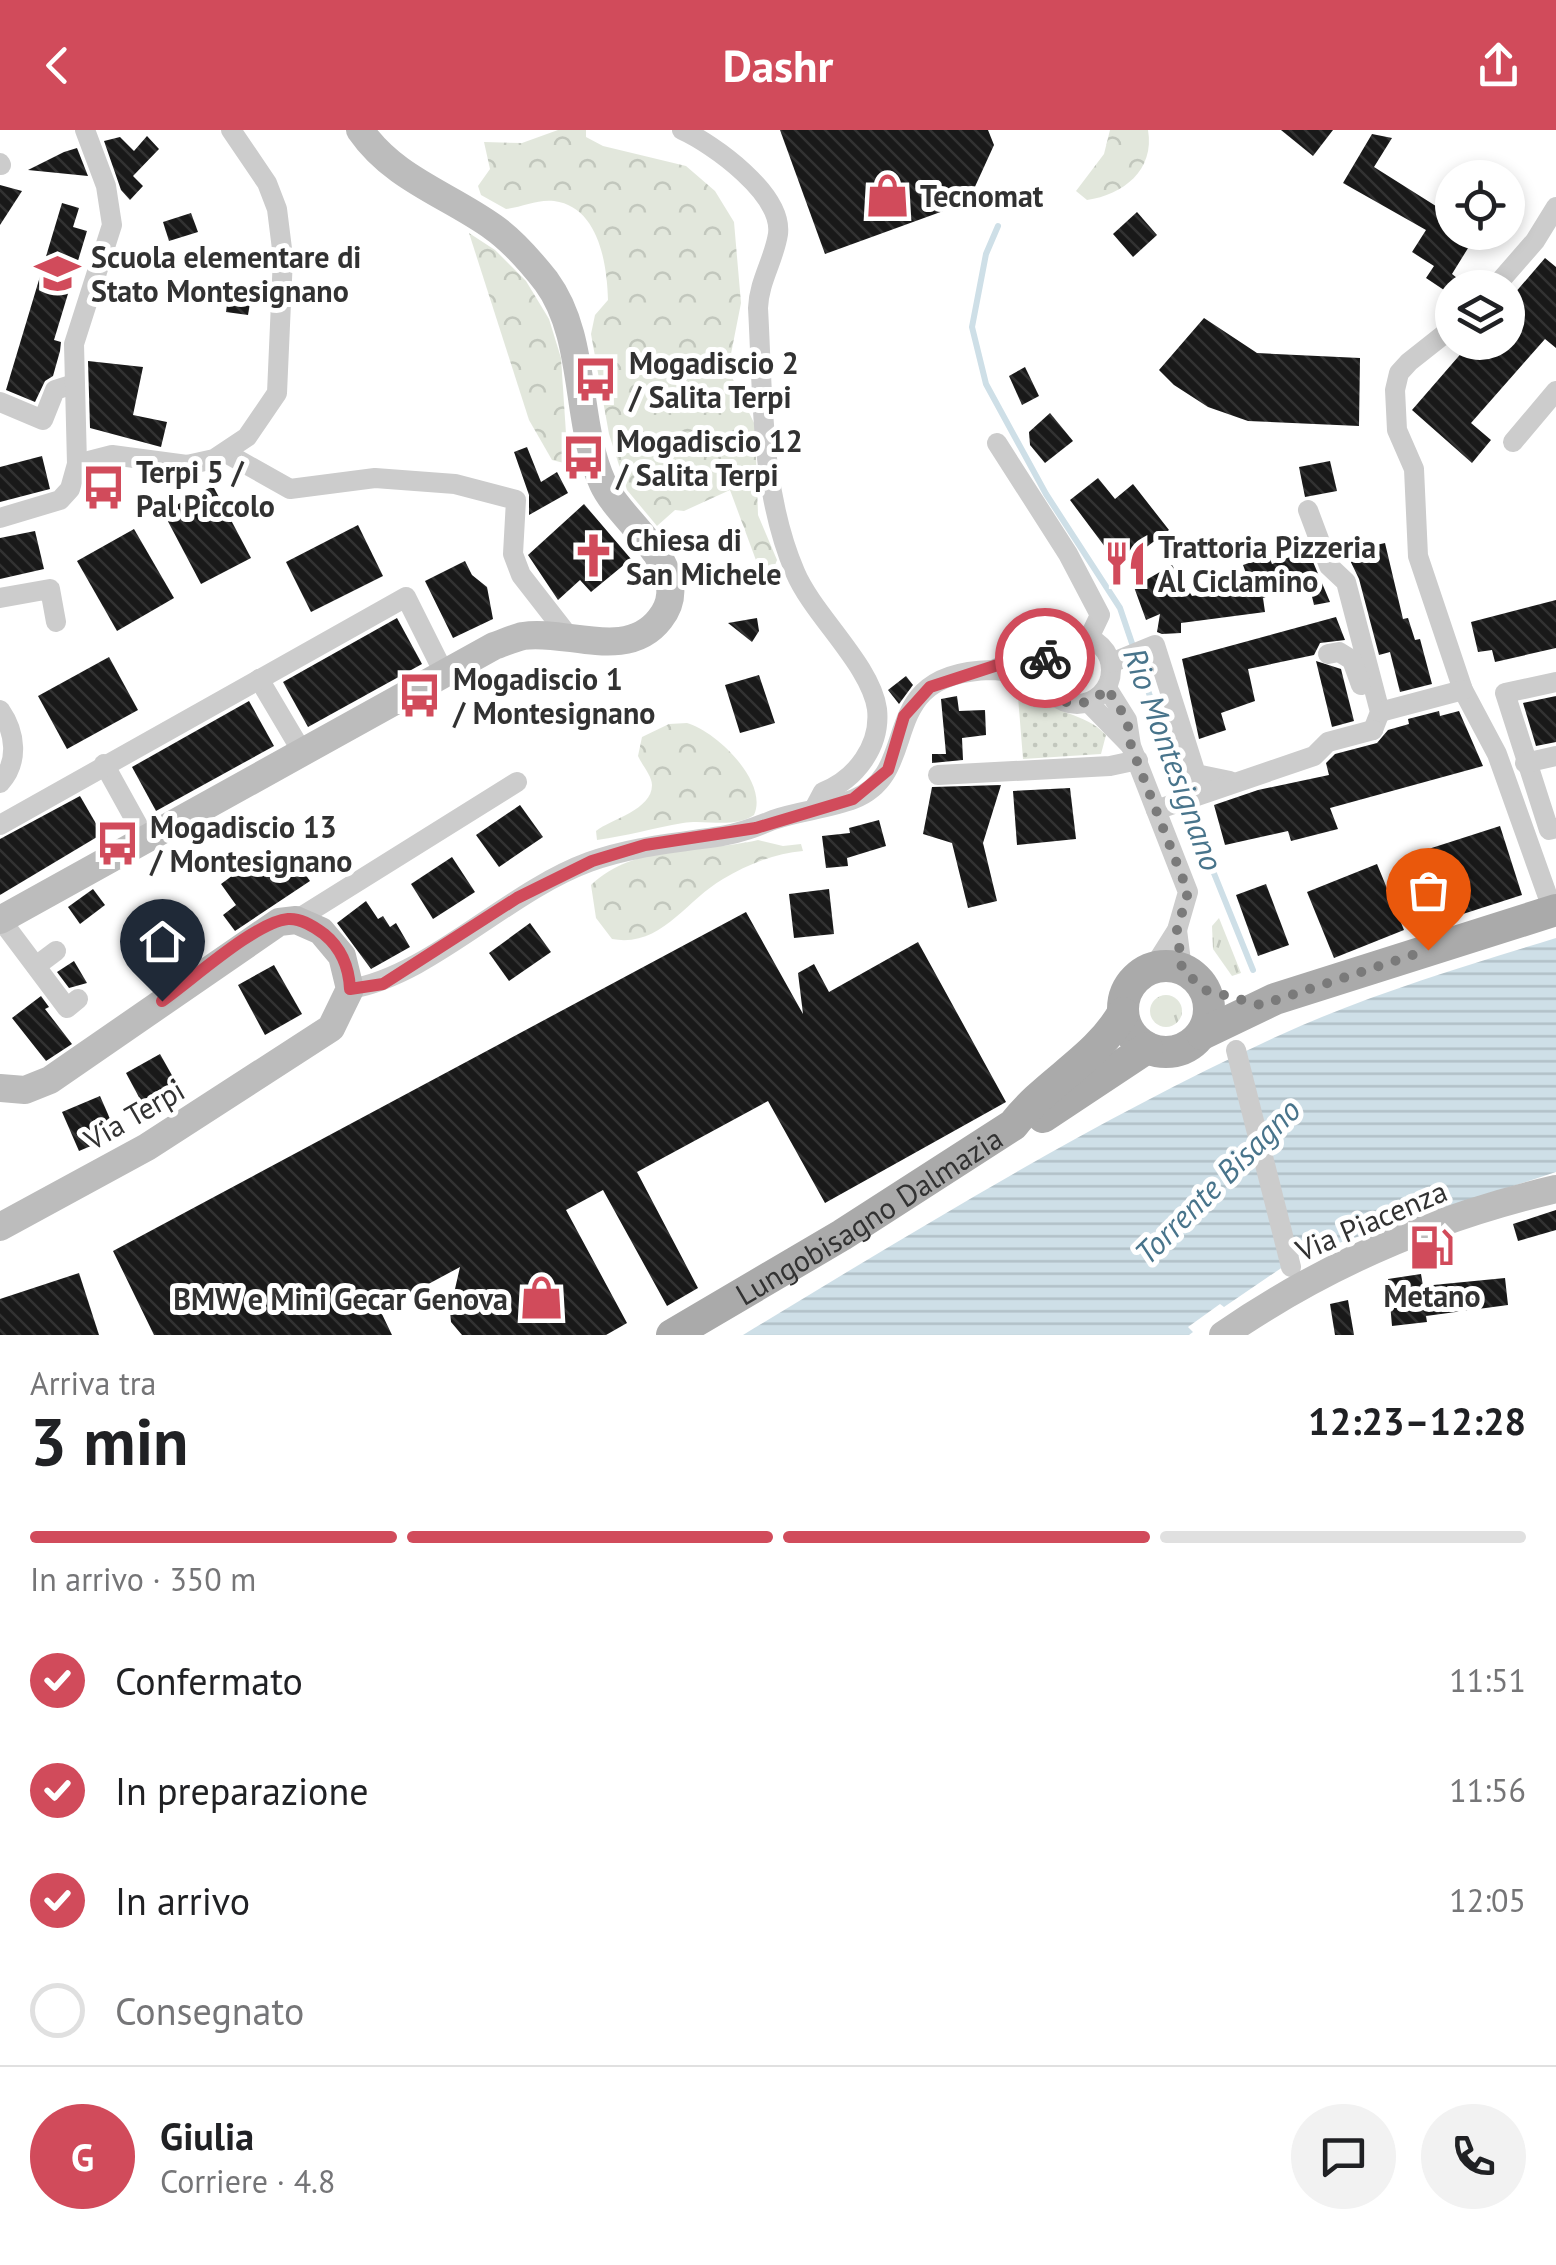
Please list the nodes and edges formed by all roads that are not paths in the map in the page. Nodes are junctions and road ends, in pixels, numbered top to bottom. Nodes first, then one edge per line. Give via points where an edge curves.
1 (86, 130) edge
2 (231, 130) edge
3 (360, 130) edge
4 (682, 130) edge
5 (1556, 207) edge
6 (1509, 270) edge
7 (1435, 341) edge
8 (74, 384) junction
9 (1556, 391) edge
10 (0, 402) edge
11 (1514, 442) dead end
12 (997, 443) dead end
13 (226, 453) junction
14 (77, 464) junction
15 (1308, 510) dead end
16 (0, 518) edge
17 (0, 598) edge
18 (56, 622) dead end
19 (570, 638) junction
20 (1089, 638) junction
21 (1328, 654) dead end
22 (1117, 660) junction
23 (1044, 668) junction
24 (444, 673) junction
25 (259, 678) junction
26 (1556, 682) edge
27 (1107, 688) junction
28 (1464, 690) junction
29 (1089, 703) junction
30 (0, 710) edge
31 (1376, 721) junction
32 (301, 750) junction
33 (1134, 753) junction
34 (1556, 756) edge
35 (1525, 763) junction
36 (104, 764) junction
37 (938, 774) dead end
38 (1232, 781) junction
39 (517, 782) dead end
40 (0, 783) edge
41 (1164, 807) junction
42 (814, 809) junction
43 (0, 825) edge
44 (1556, 828) edge
45 (145, 838) junction
46 (1555, 910) edge
47 (0, 920) edge
48 (296, 920) junction
49 (56, 951) dead end
50 (36, 966) junction
51 (1180, 976) junction
52 (350, 989) junction
53 (78, 999) dead end
54 (1261, 1005) junction
55 (1123, 1013) junction
56 (1202, 1034) junction
57 (1147, 1048) junction
58 (1236, 1050) dead end
59 (0, 1088) edge
60 (1013, 1124) junction
61 (1556, 1190) edge
62 (0, 1227) edge
63 (1291, 1267) dead end
64 (672, 1335) edge
65 (1223, 1335) edge

1 - 8 street via 112,225 74,344
2 - 13 street via 278,209 282,308 278,393 262,421
3 - 19 street via 421,188 496,228 548,284 564,320 592,458 604,488 654,548 669,595 661,619 641,635 617,642
4 - 42 street via 733,164 774,210 778,234 758,308 775,504 809,601 868,682 877,710 858,770 823,792
5 - 6 street
7 - 28 street via 1399,373 1397,430 1414,469 1418,556
8 - 10 street via 55,390 43,420
8 - 14 street
9 - 11 street
12 - 20 street via 1100,614
13 - 14 street via 187,465 112,456
13 - 19 street via 290,489 376,478 455,484 516,500 514,554 521,575
14 - 16 street via 60,500
15 - 31 street via 1329,566 1346,582
17 - 18 street via 50,589
19 - 24 street via 524,636
20 - 22 street
20 - 23 street via 1064,638
21 - 31 street via 1352,660
22 - 27 street
22 - 38 street via 1155,645 1196,774
23 - 29 street via 1048,689 1066,703
23 - 42 street via 993,670 930,687 904,716 896,754 878,782 853,799
24 - 25 street via 406,597
24 - 32 street
25 - 32 street
25 - 36 street
26 - 35 street via 1505,692
27 - 29 street
27 - 33 street via 1127,720
28 - 31 street
28 - 46 street via 1497,754
29 - 33 street
30 - 40 street via 13,750 11,770
31 - 38 street via 1328,742 1314,756
32 - 45 street
33 - 37 street via 1110,766
33 - 41 street
34 - 35 street
35 - 44 street via 1549,830
36 - 43 street
36 - 45 street
38 - 41 street
39 - 48 street
41 - 51 street via 1188,892 1177,930
42 - 52 street via 740,832 645,845 592,861 517,898 383,984
45 - 47 street
46 - 54 main road, Lungobisagno Dalmazia
47 - 50 street
48 - 52 street via 333,942
48 - 59 street via 267,926 50,1080 25,1090
49 - 50 street
50 - 53 street via 67,1008
51 - 54 main road
51 - 55 main road, Lungobisagno Dalmazia via 1130,985
51 - 56 main road via 1210,1012
52 - 62 street, Via Terpi via 340,1018 321,1038 148,1148
54 - 56 main road, Lungobisagno Dalmazia
55 - 57 main road via 1130,1034
55 - 60 main road, Lungobisagno Dalmazia via 1108,1040
56 - 57 main road, Lungobisagno Dalmazia via 1178,1051
57 - 60 main road, Lungobisagno Dalmazia via 1062,1107
58 - 63 street
60 - 64 main road, Lungobisagno Dalmazia
61 - 65 street, Via Piacenza via 1498,1202 1341,1262

